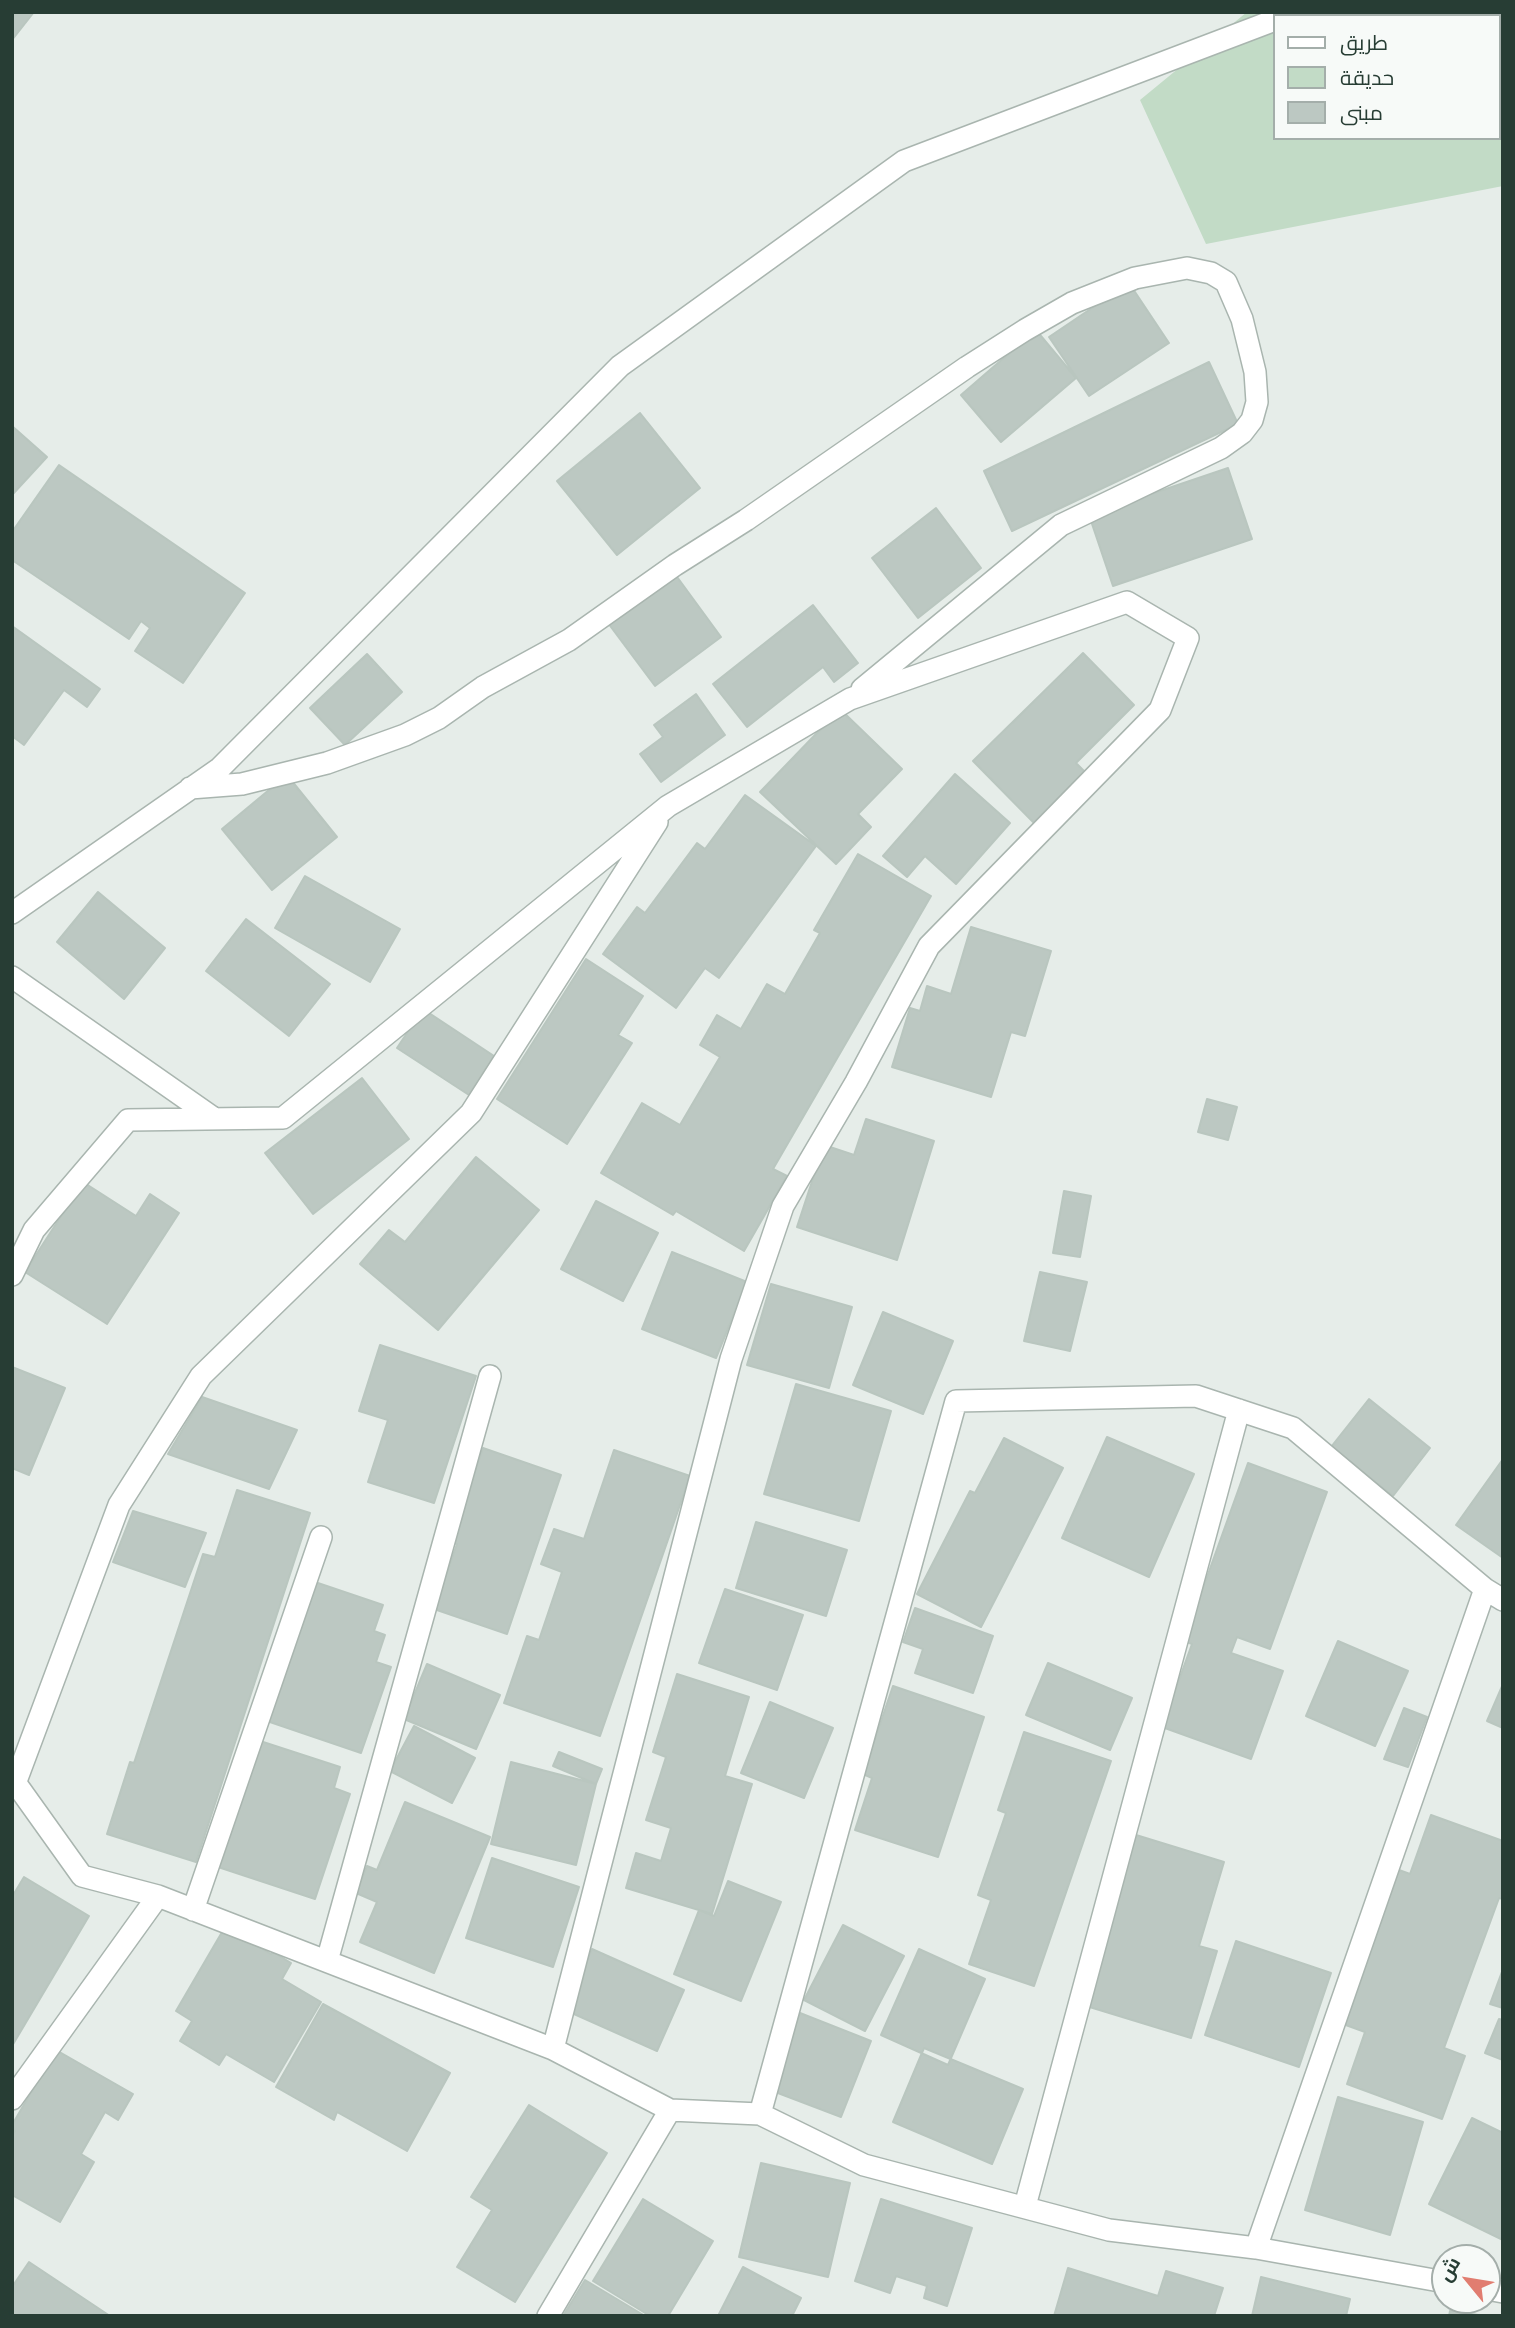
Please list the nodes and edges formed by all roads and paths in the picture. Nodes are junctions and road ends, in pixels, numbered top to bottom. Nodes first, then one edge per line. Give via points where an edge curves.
1 (1274, 20) edge
2 (850, 699) junction
3 (190, 788) junction
4 (668, 806) junction
5 (12, 913) edge
6 (12, 977) edge
7 (215, 1119) junction
8 (12, 1275) edge
9 (490, 1376) dead end
10 (1239, 1410) junction
11 (321, 1537) dead end
12 (1494, 1595) edge
13 (14, 1780) edge
14 (158, 1896) junction
15 (193, 1910) junction
16 (327, 1961) junction
17 (553, 2049) junction
18 (12, 2099) edge
19 (670, 2110) junction
20 (760, 2114) junction
21 (1025, 2206) junction
22 (1256, 2248) junction
23 (1431, 2279) edge
24 (548, 2316) edge

1 - 3 street via 904,162 620,366 220,768
2 - 3 street via 1061,525 1221,448 1242,433 1257,402 1255,372 1242,319 1226,282 1187,268 1135,278 1072,303 967,367 569,640 483,687 439,718 327,763 242,784
2 - 4 street
2 - 17 street via 1127,602 1188,638 1160,710 929,946 783,1206 731,1359
3 - 5 street
4 - 7 street via 283,1118
4 - 13 street via 471,1113 201,1376 119,1505
6 - 7 street
7 - 8 street via 128,1120 34,1230
9 - 16 street
10 - 12 street via 1293,1428
10 - 20 street via 1196,1396 956,1401
10 - 21 street
11 - 15 street
12 - 22 street
13 - 14 street via 82,1876
14 - 15 street
14 - 18 street
15 - 16 street
16 - 17 street
17 - 19 street
19 - 20 street
19 - 24 street
20 - 21 street via 864,2165
21 - 22 street via 1109,2230
22 - 23 street

